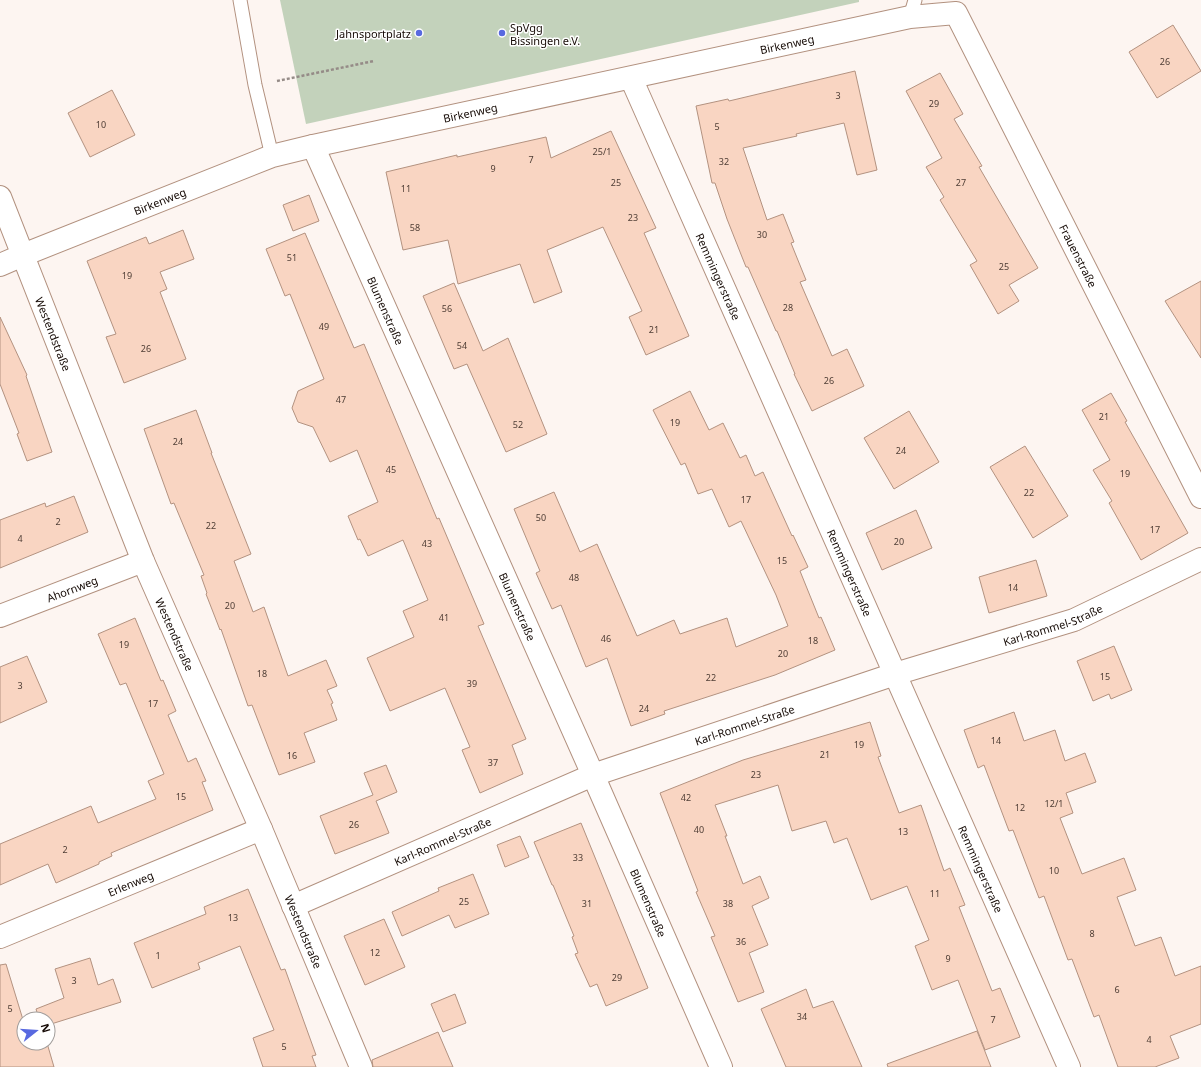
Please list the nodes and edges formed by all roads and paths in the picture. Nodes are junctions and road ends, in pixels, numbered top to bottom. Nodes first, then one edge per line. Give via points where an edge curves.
1 (240, 0) edge
2 (913, 9) edge
3 (956, 13) joint
4 (374, 61) dead end
5 (631, 78) junction
6 (255, 85) junction
7 (312, 146) junction
8 (272, 156) junction
9 (0, 197) edge
10 (23, 255) junction
11 (0, 265) edge
12 (1201, 497) edge
13 (1201, 560) edge
14 (143, 561) junction
15 (0, 616) edge
16 (895, 674) junction
17 (593, 775) junction
18 (261, 829) junction
19 (293, 906) junction
20 (0, 937) edge
21 (362, 1067) edge
22 (721, 1067) edge
23 (1069, 1067) edge

1 - 6 lane
2 - 3 street, Birkenweg
2 - 5 street, Birkenweg
3 - 12 street, Frauenstraße
4 - 6 path
5 - 7 street, Birkenweg
5 - 16 street, Remmingerstraße
6 - 8 lane
7 - 8 street, Birkenweg
7 - 17 street, Blumenstraße
8 - 10 street, Birkenweg
9 - 10 street, Westendstraße
10 - 11 street, Birkenweg
10 - 14 street, Westendstraße
13 - 16 street, Karl-Rommel-Straße via 1074,620
14 - 15 street, Ahornweg
14 - 18 street, Westendstraße
16 - 17 street, Karl-Rommel-Straße
16 - 23 street, Remmingerstraße
17 - 19 street, Karl-Rommel-Straße
17 - 22 street, Blumenstraße
18 - 19 street, Westendstraße
18 - 20 street, Erlenweg
19 - 21 street, Westendstraße

